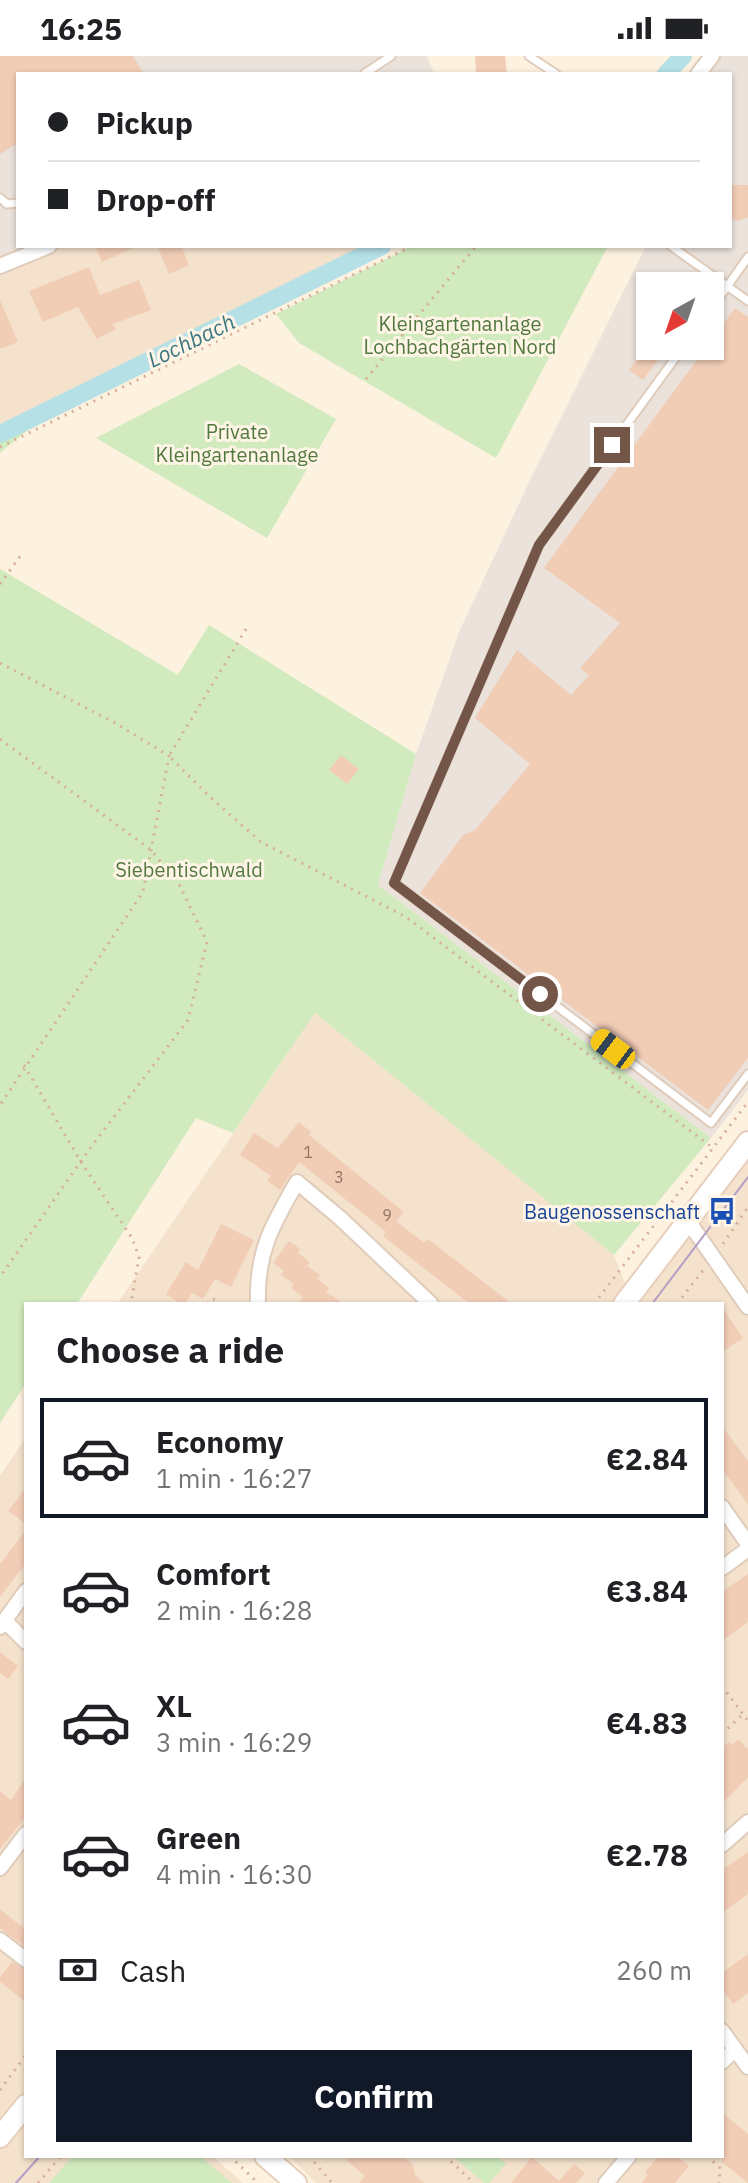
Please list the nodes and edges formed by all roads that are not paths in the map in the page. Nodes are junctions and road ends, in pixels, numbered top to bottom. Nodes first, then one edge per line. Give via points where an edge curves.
1 (529, 56) edge
2 (712, 56) edge
3 (388, 57) edge
4 (367, 72) edge
5 (553, 72) edge
6 (700, 72) edge
7 (44, 248) edge
8 (674, 248) edge
9 (748, 257) edge
10 (0, 266) edge
11 (728, 286) junction
12 (724, 292) edge
13 (748, 301) edge
14 (674, 360) edge
15 (748, 1074) edge
16 (748, 1142) edge
17 (688, 1221) junction
18 (258, 1302) edge
19 (429, 1302) edge
20 (626, 1302) edge
21 (748, 1307) edge
22 (724, 1510) edge
23 (748, 1547) edge
24 (724, 1566) edge
25 (24, 1594) edge
26 (2, 1624) edge
27 (24, 1640) edge
28 (748, 1822) edge
29 (24, 1837) edge
30 (724, 1843) edge
31 (0, 1868) edge
32 (0, 1940) edge
33 (24, 1958) edge
34 (724, 2034) edge
35 (735, 2049) junction
36 (724, 2060) edge
37 (748, 2067) edge
38 (24, 2107) edge
39 (0, 2137) edge
40 (267, 2158) edge
41 (627, 2158) edge
42 (296, 2183) edge
43 (606, 2183) edge

1 - 5 lane
2 - 6 street
3 - 4 lane
7 - 10 street
8 - 11 lane
9 - 11 lane
11 - 12 lane
11 - 13 lane
14 - 15 lane via 539,545 394,883 711,1123
16 - 17 main road
17 - 20 main road
17 - 21 street
18 - 19 street via 261,1253 297,1182
22 - 23 street
23 - 24 street
25 - 26 street
26 - 27 street
28 - 30 street
29 - 31 street
32 - 33 street
34 - 35 street
35 - 36 street
35 - 37 street
38 - 39 main road
40 - 42 main road
41 - 43 street

